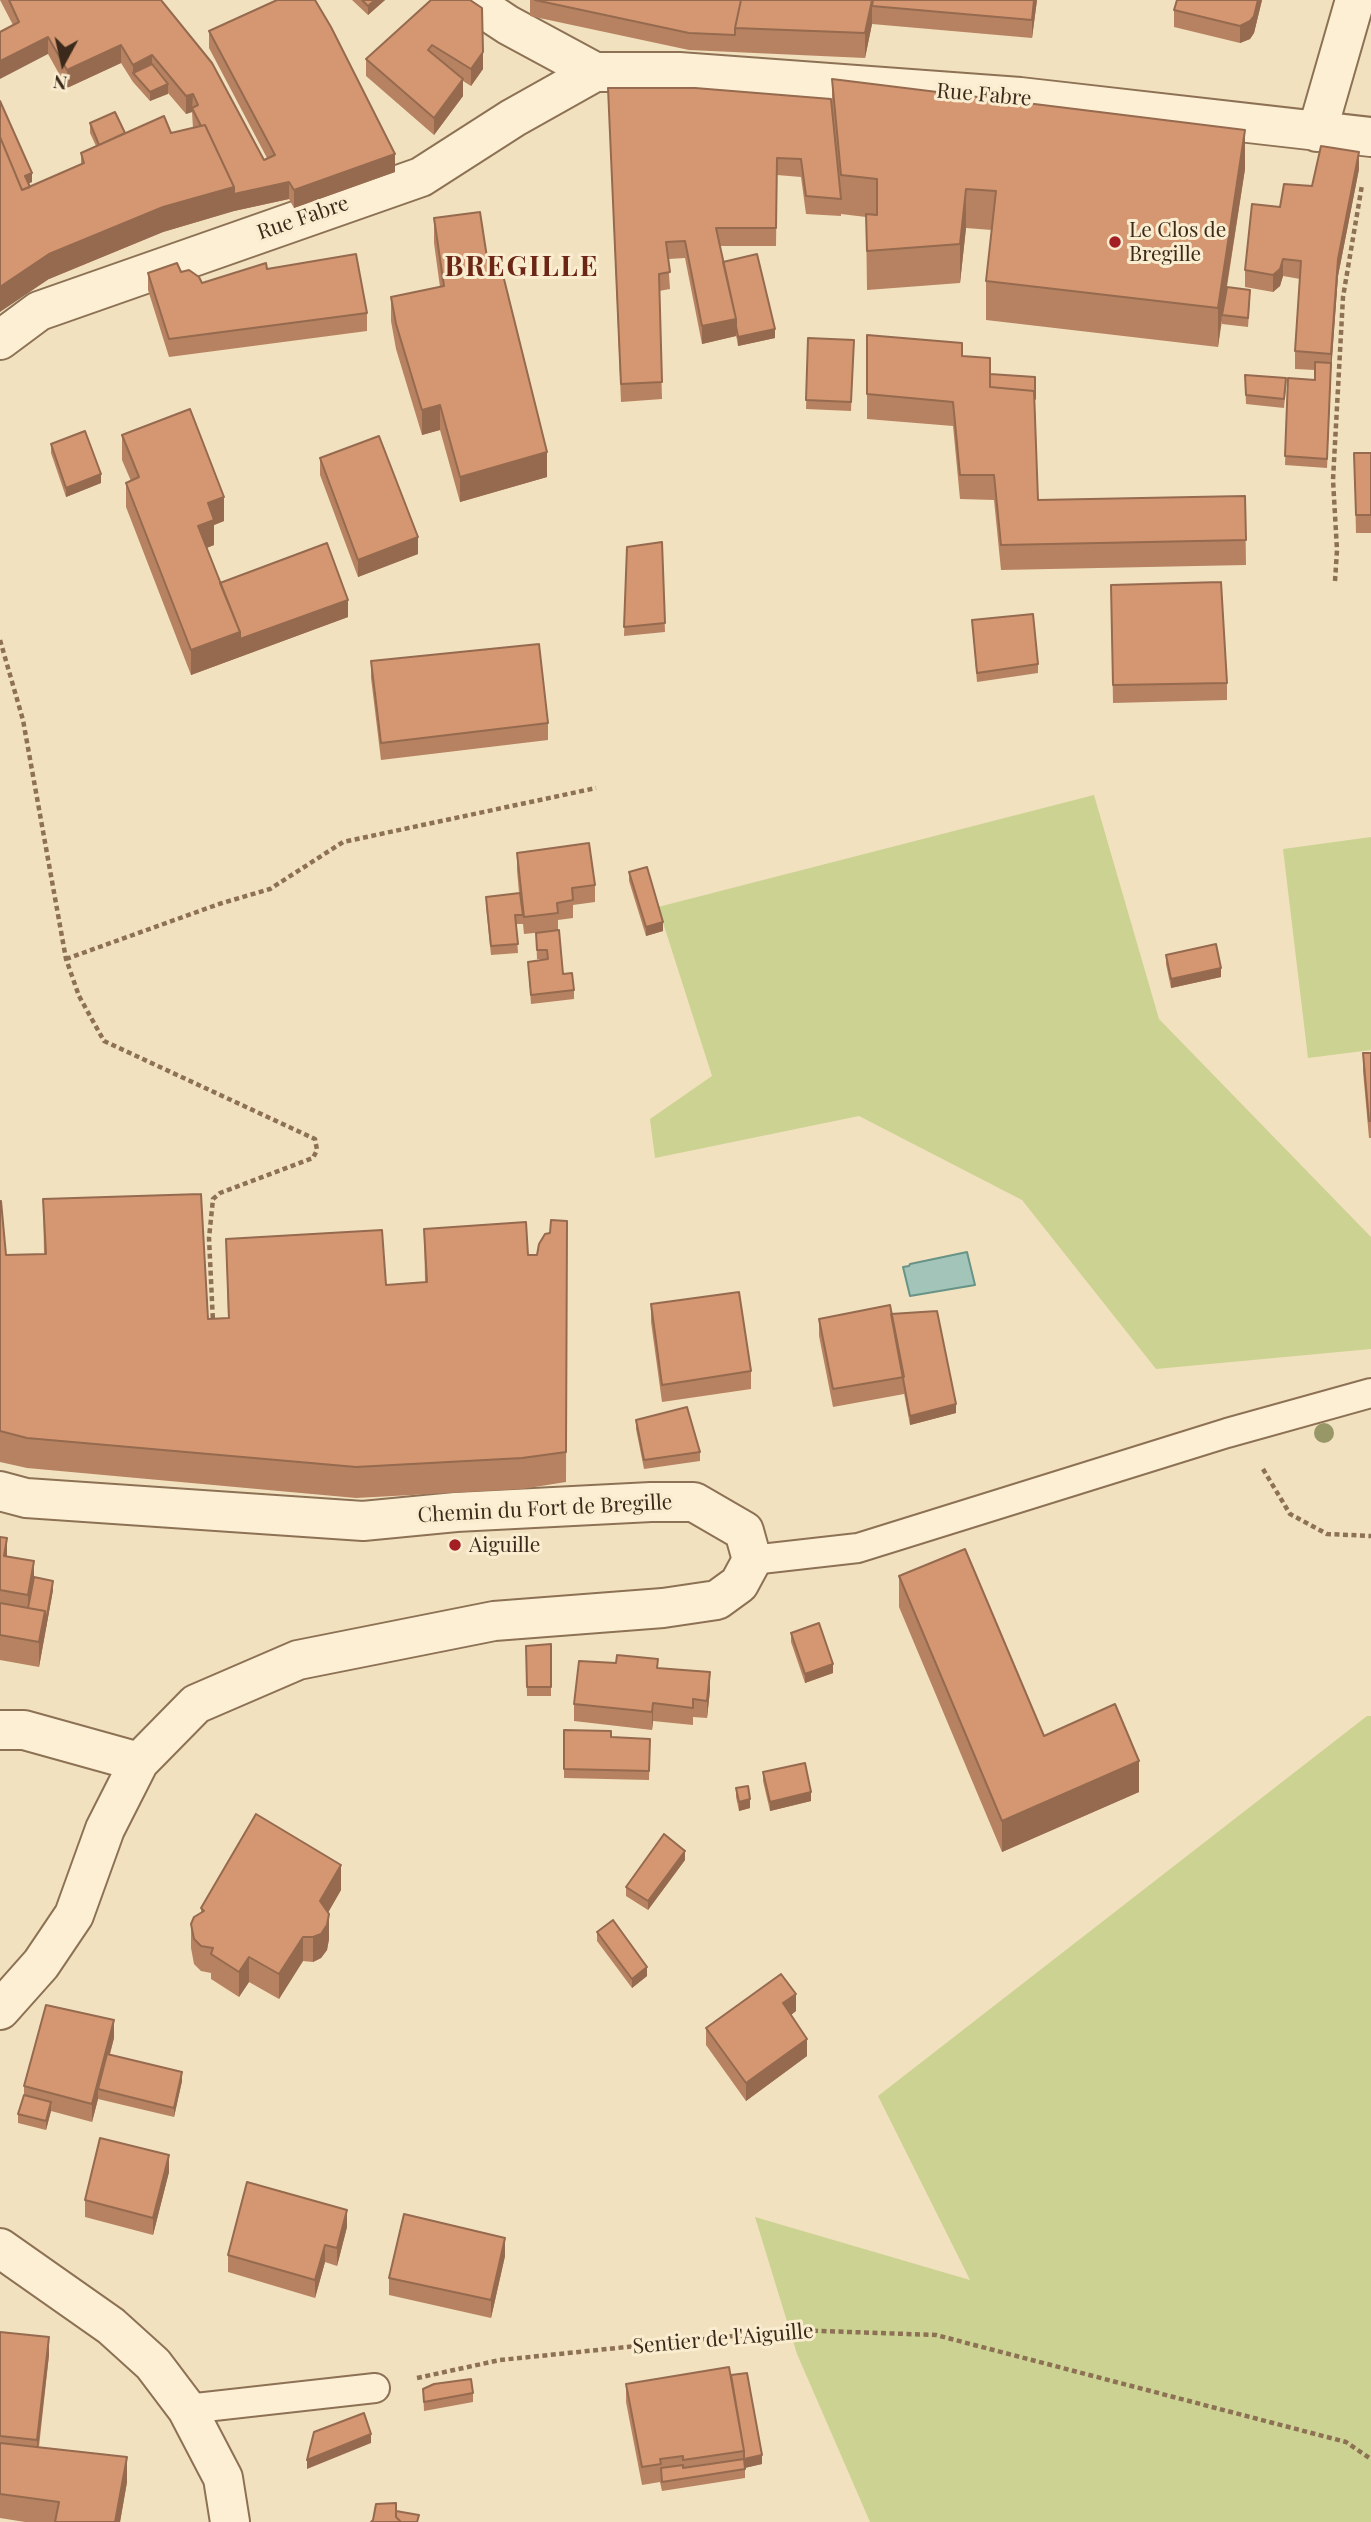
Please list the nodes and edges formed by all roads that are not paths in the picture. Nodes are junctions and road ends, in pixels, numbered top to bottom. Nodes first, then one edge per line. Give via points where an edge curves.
1 (470, 0) edge
2 (1355, 0) edge
3 (515, 12) edge
4 (595, 72) junction
5 (1317, 132) junction
6 (1371, 137) edge
7 (0, 340) edge
8 (1371, 1393) edge
9 (0, 1491) edge
10 (752, 1560) junction
11 (0, 1730) edge
12 (139, 1762) junction
13 (0, 2010) edge
14 (0, 2248) edge
15 (375, 2388) road end
16 (187, 2409) junction
17 (230, 2522) edge

1 - 3 street, Rue Fabre
2 - 5 street
3 - 4 street, Rue Fabre
4 - 5 street, Rue Fabre via 679,72 1020,97
4 - 7 street, Rue Fabre via 421,177 39,311
5 - 6 street, Rue Fabre
8 - 10 lane via 858,1548
9 - 10 street, Chemin du Fort de Bregille via 26,1498 363,1521 470,1511 694,1502 744,1531
10 - 12 street via 739,1584 716,1600 494,1621 298,1661 196,1704
11 - 12 street via 24,1730
12 - 13 street via 105,1829 74,1915 41,1965
14 - 16 street via 111,2326 153,2364
15 - 16 lane
16 - 17 street via 223,2477

